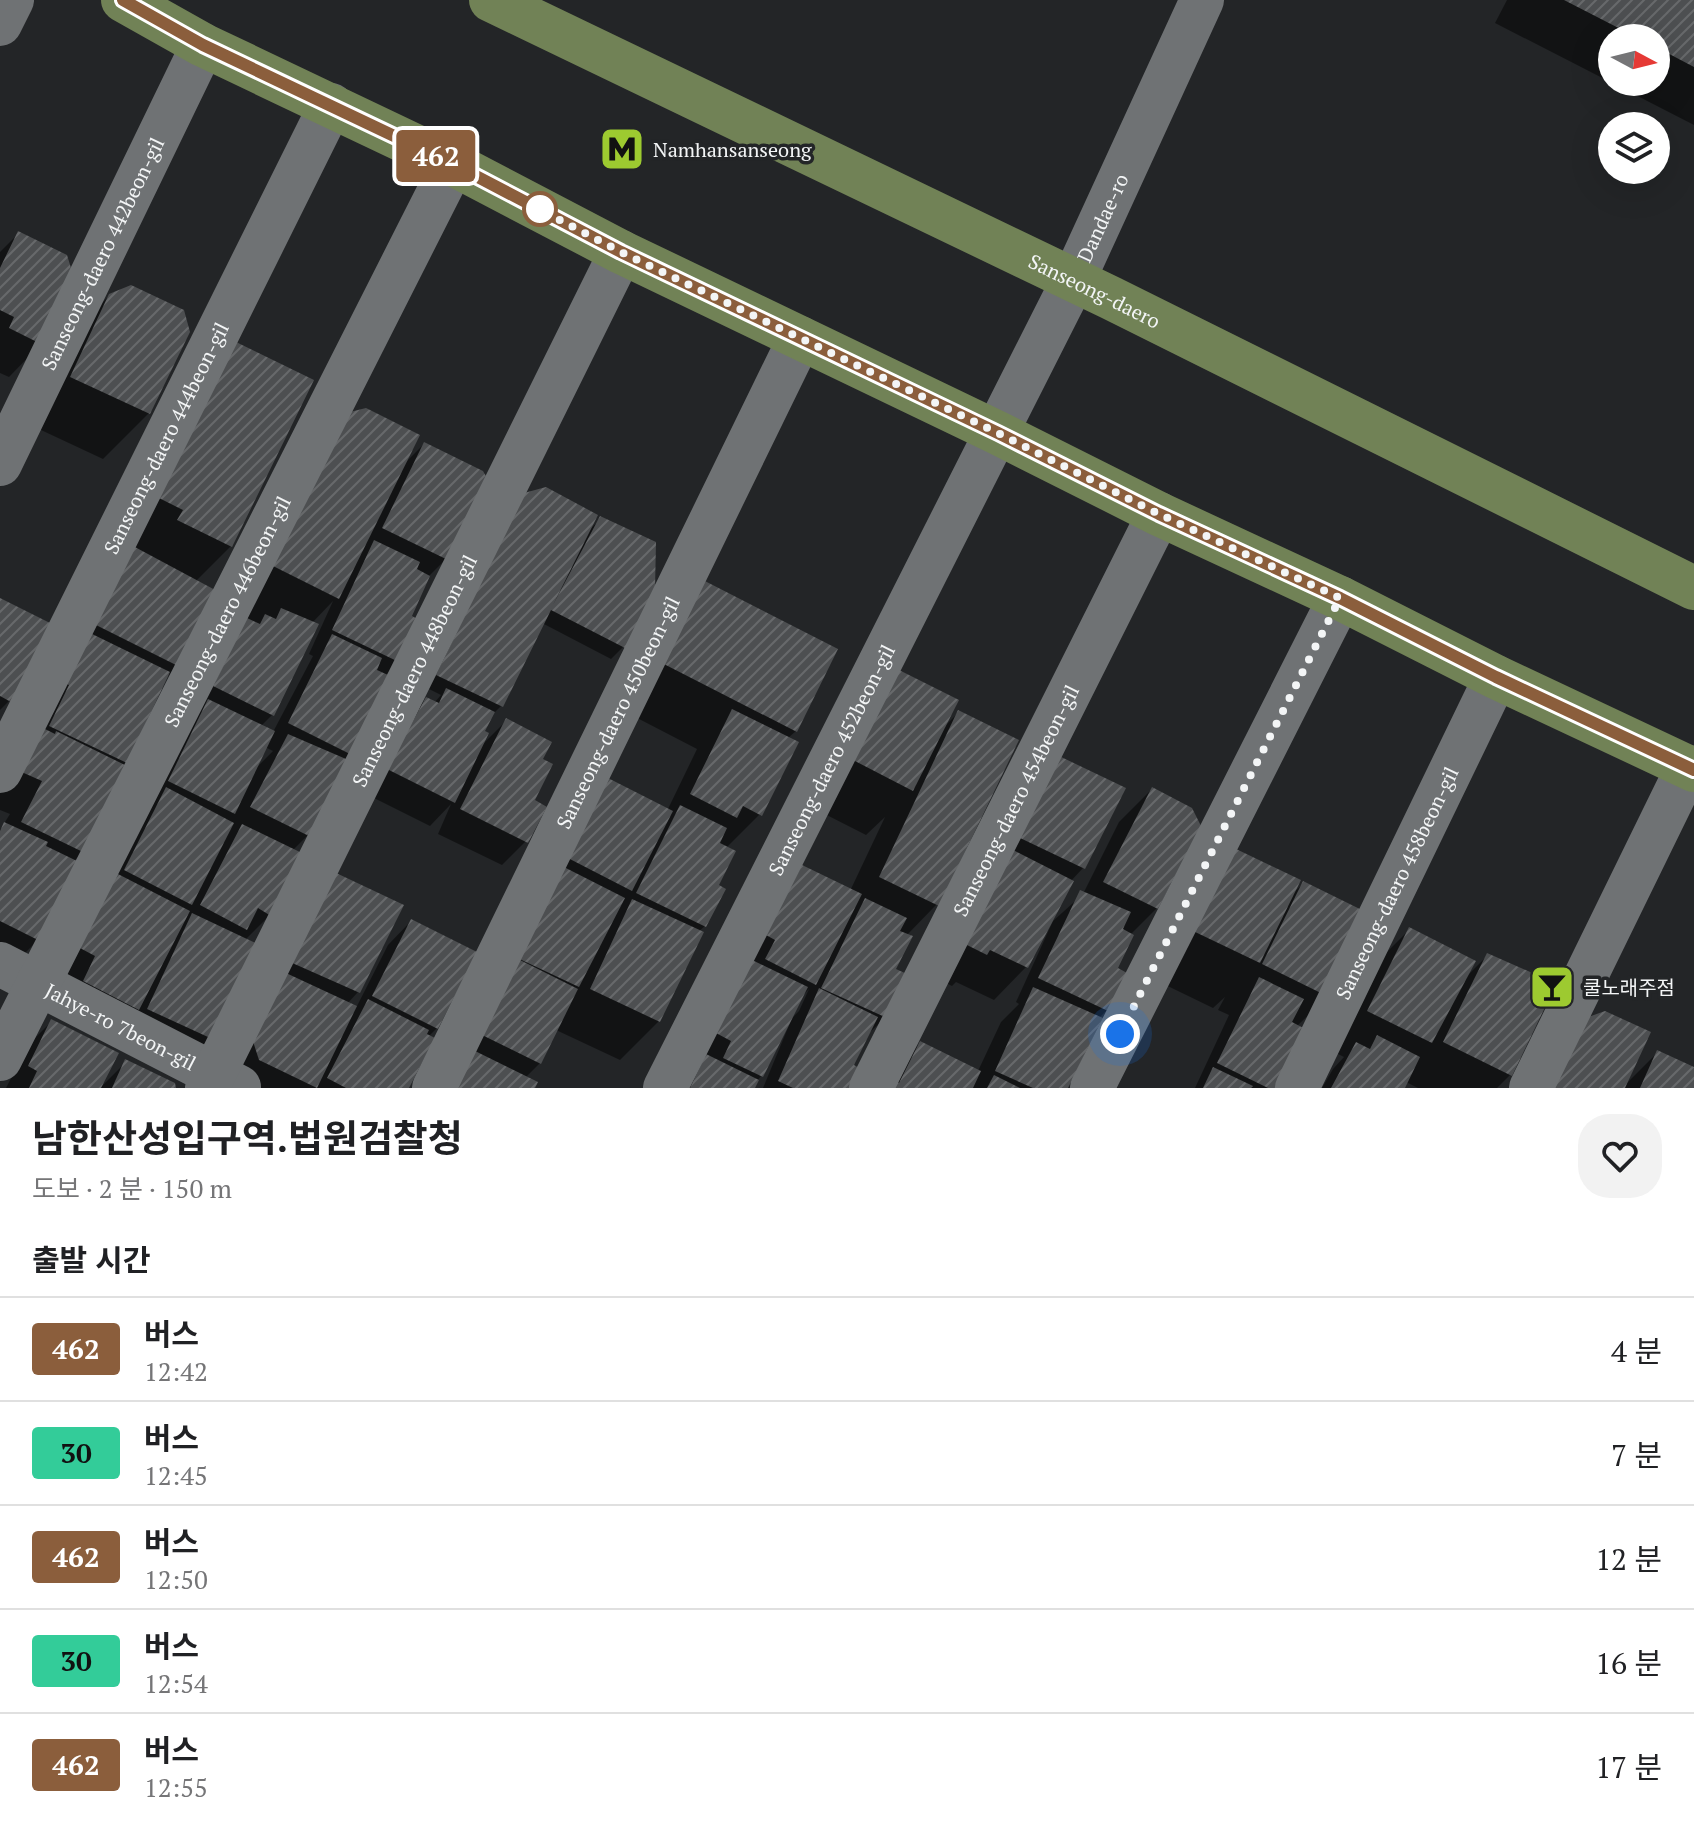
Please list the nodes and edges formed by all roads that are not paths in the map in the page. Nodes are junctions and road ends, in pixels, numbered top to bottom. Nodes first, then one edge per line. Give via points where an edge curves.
1 (12, 0) edge
2 (123, 0) edge
3 (491, 0) edge
4 (1202, 0) edge
5 (0, 24) edge
6 (203, 45) junction
7 (331, 105) junction
8 (453, 164) junction
9 (621, 252) junction
10 (1073, 281) junction
11 (800, 338) junction
12 (998, 433) junction
13 (0, 464) edge
14 (1159, 514) junction
15 (1694, 588) edge
16 (1340, 598) junction
17 (1496, 677) junction
18 (1691, 768) edge
19 (0, 771) edge
20 (19, 972) edge
21 (0, 1059) edge
22 (220, 1083) edge
23 (434, 1088) edge
24 (665, 1088) edge
25 (871, 1088) edge
26 (1092, 1088) edge
27 (1297, 1088) edge
28 (1531, 1088) edge

1 - 5 street
2 - 6 main road
3 - 10 main road, Sanseong-daero
4 - 10 street, Dandae-ro
6 - 7 main road
6 - 13 street, Sanseong-daero 442beon-gil
7 - 8 main road
7 - 19 street, Sanseong-daero 444beon-gil
8 - 9 main road
8 - 20 street, Sanseong-daero 446beon-gil
9 - 11 main road
9 - 22 street, Sanseong-daero 448beon-gil
10 - 12 street, Dandae-ro
10 - 15 main road, Sanseong-daero
11 - 12 main road
11 - 23 street, Sanseong-daero 450beon-gil
12 - 14 main road
12 - 24 street, Sanseong-daero 452beon-gil
14 - 16 main road
14 - 25 street, Sanseong-daero 454beon-gil
16 - 17 main road
16 - 26 street
17 - 18 main road
17 - 27 street, Sanseong-daero 458beon-gil
18 - 28 street
20 - 21 street, Sanseong-daero 446beon-gil
20 - 22 street, Jahye-ro 7beon-gil

